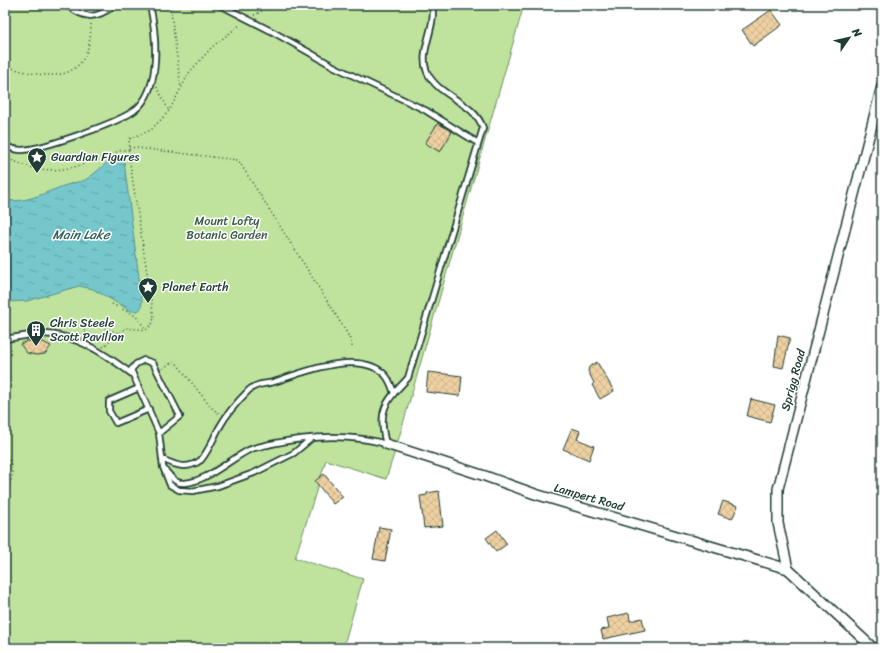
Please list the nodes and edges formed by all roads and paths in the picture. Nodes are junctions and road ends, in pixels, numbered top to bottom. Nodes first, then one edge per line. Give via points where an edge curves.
1 (67, 5) edge
2 (115, 5) edge
3 (150, 5) edge
4 (170, 5) edge
5 (220, 5) edge
6 (274, 5) edge
7 (432, 5) edge
8 (91, 16) junction
9 (247, 19) junction
10 (5, 66) edge
11 (153, 71) junction
12 (882, 86) edge
13 (181, 88) junction
14 (169, 111) junction
15 (478, 143) junction
16 (5, 146) edge
17 (129, 146) junction
18 (129, 150) junction
19 (5, 158) edge
20 (112, 304) dead end
21 (146, 330) junction
22 (118, 333) junction
23 (5, 339) edge
24 (90, 340) dead end
25 (353, 349) dead end
26 (100, 352) junction
27 (158, 371) junction
28 (134, 375) junction
29 (140, 388) junction
30 (394, 393) junction
31 (149, 410) junction
32 (225, 419) junction
33 (159, 433) junction
34 (312, 438) junction
35 (386, 444) junction
36 (5, 453) edge
37 (162, 459) junction
38 (163, 467) junction
39 (5, 492) edge
40 (788, 569) junction
41 (873, 648) edge

1 - 8 lane via 80,14
2 - 8 lane via 107,11
3 - 11 lane via 155,33
4 - 13 path
5 - 9 lane
6 - 9 path
7 - 15 lane via 425,67 437,85 480,119 482,128
8 - 10 path via 90,46 77,68 68,74 47,76
9 - 13 path via 212,47 189,73
9 - 15 lane via 335,67 425,110
11 - 14 path via 157,88
11 - 16 lane via 151,86 144,99 136,110 120,119 70,138 34,148 23,150
12 - 40 street, Sprigg Road via 778,488 778,523
13 - 14 path
14 - 17 path via 151,130 129,139
15 - 30 lane via 408,378
17 - 18 path
17 - 25 path via 238,160 334,310
18 - 19 path via 122,150 83,166 65,169 39,169
18 - 21 path via 154,318
20 - 21 path via 136,316
21 - 22 path via 126,328
22 - 24 path via 93,324 84,330
22 - 26 path
23 - 26 lane via 42,334 78,340
26 - 28 lane
27 - 28 lane via 153,363 144,360 131,370
27 - 32 path via 173,362 177,364 211,407
27 - 33 lane via 180,416
28 - 29 lane
29 - 31 lane
29 - 31 lane via 109,402 109,411 116,423
30 - 32 lane via 388,378 372,366 351,363 333,365 269,384 256,384
30 - 35 lane via 381,416
31 - 33 lane
32 - 37 lane via 205,455 195,465 178,466
33 - 37 lane
34 - 35 lane via 335,436
34 - 38 lane via 288,440 255,448 206,476 189,482 173,480
34 - 38 lane via 294,453 254,473 203,490 179,490 170,486
35 - 40 street, Lampert Road via 535,494
36 - 39 path via 11,466 12,481
37 - 38 lane
40 - 41 street

